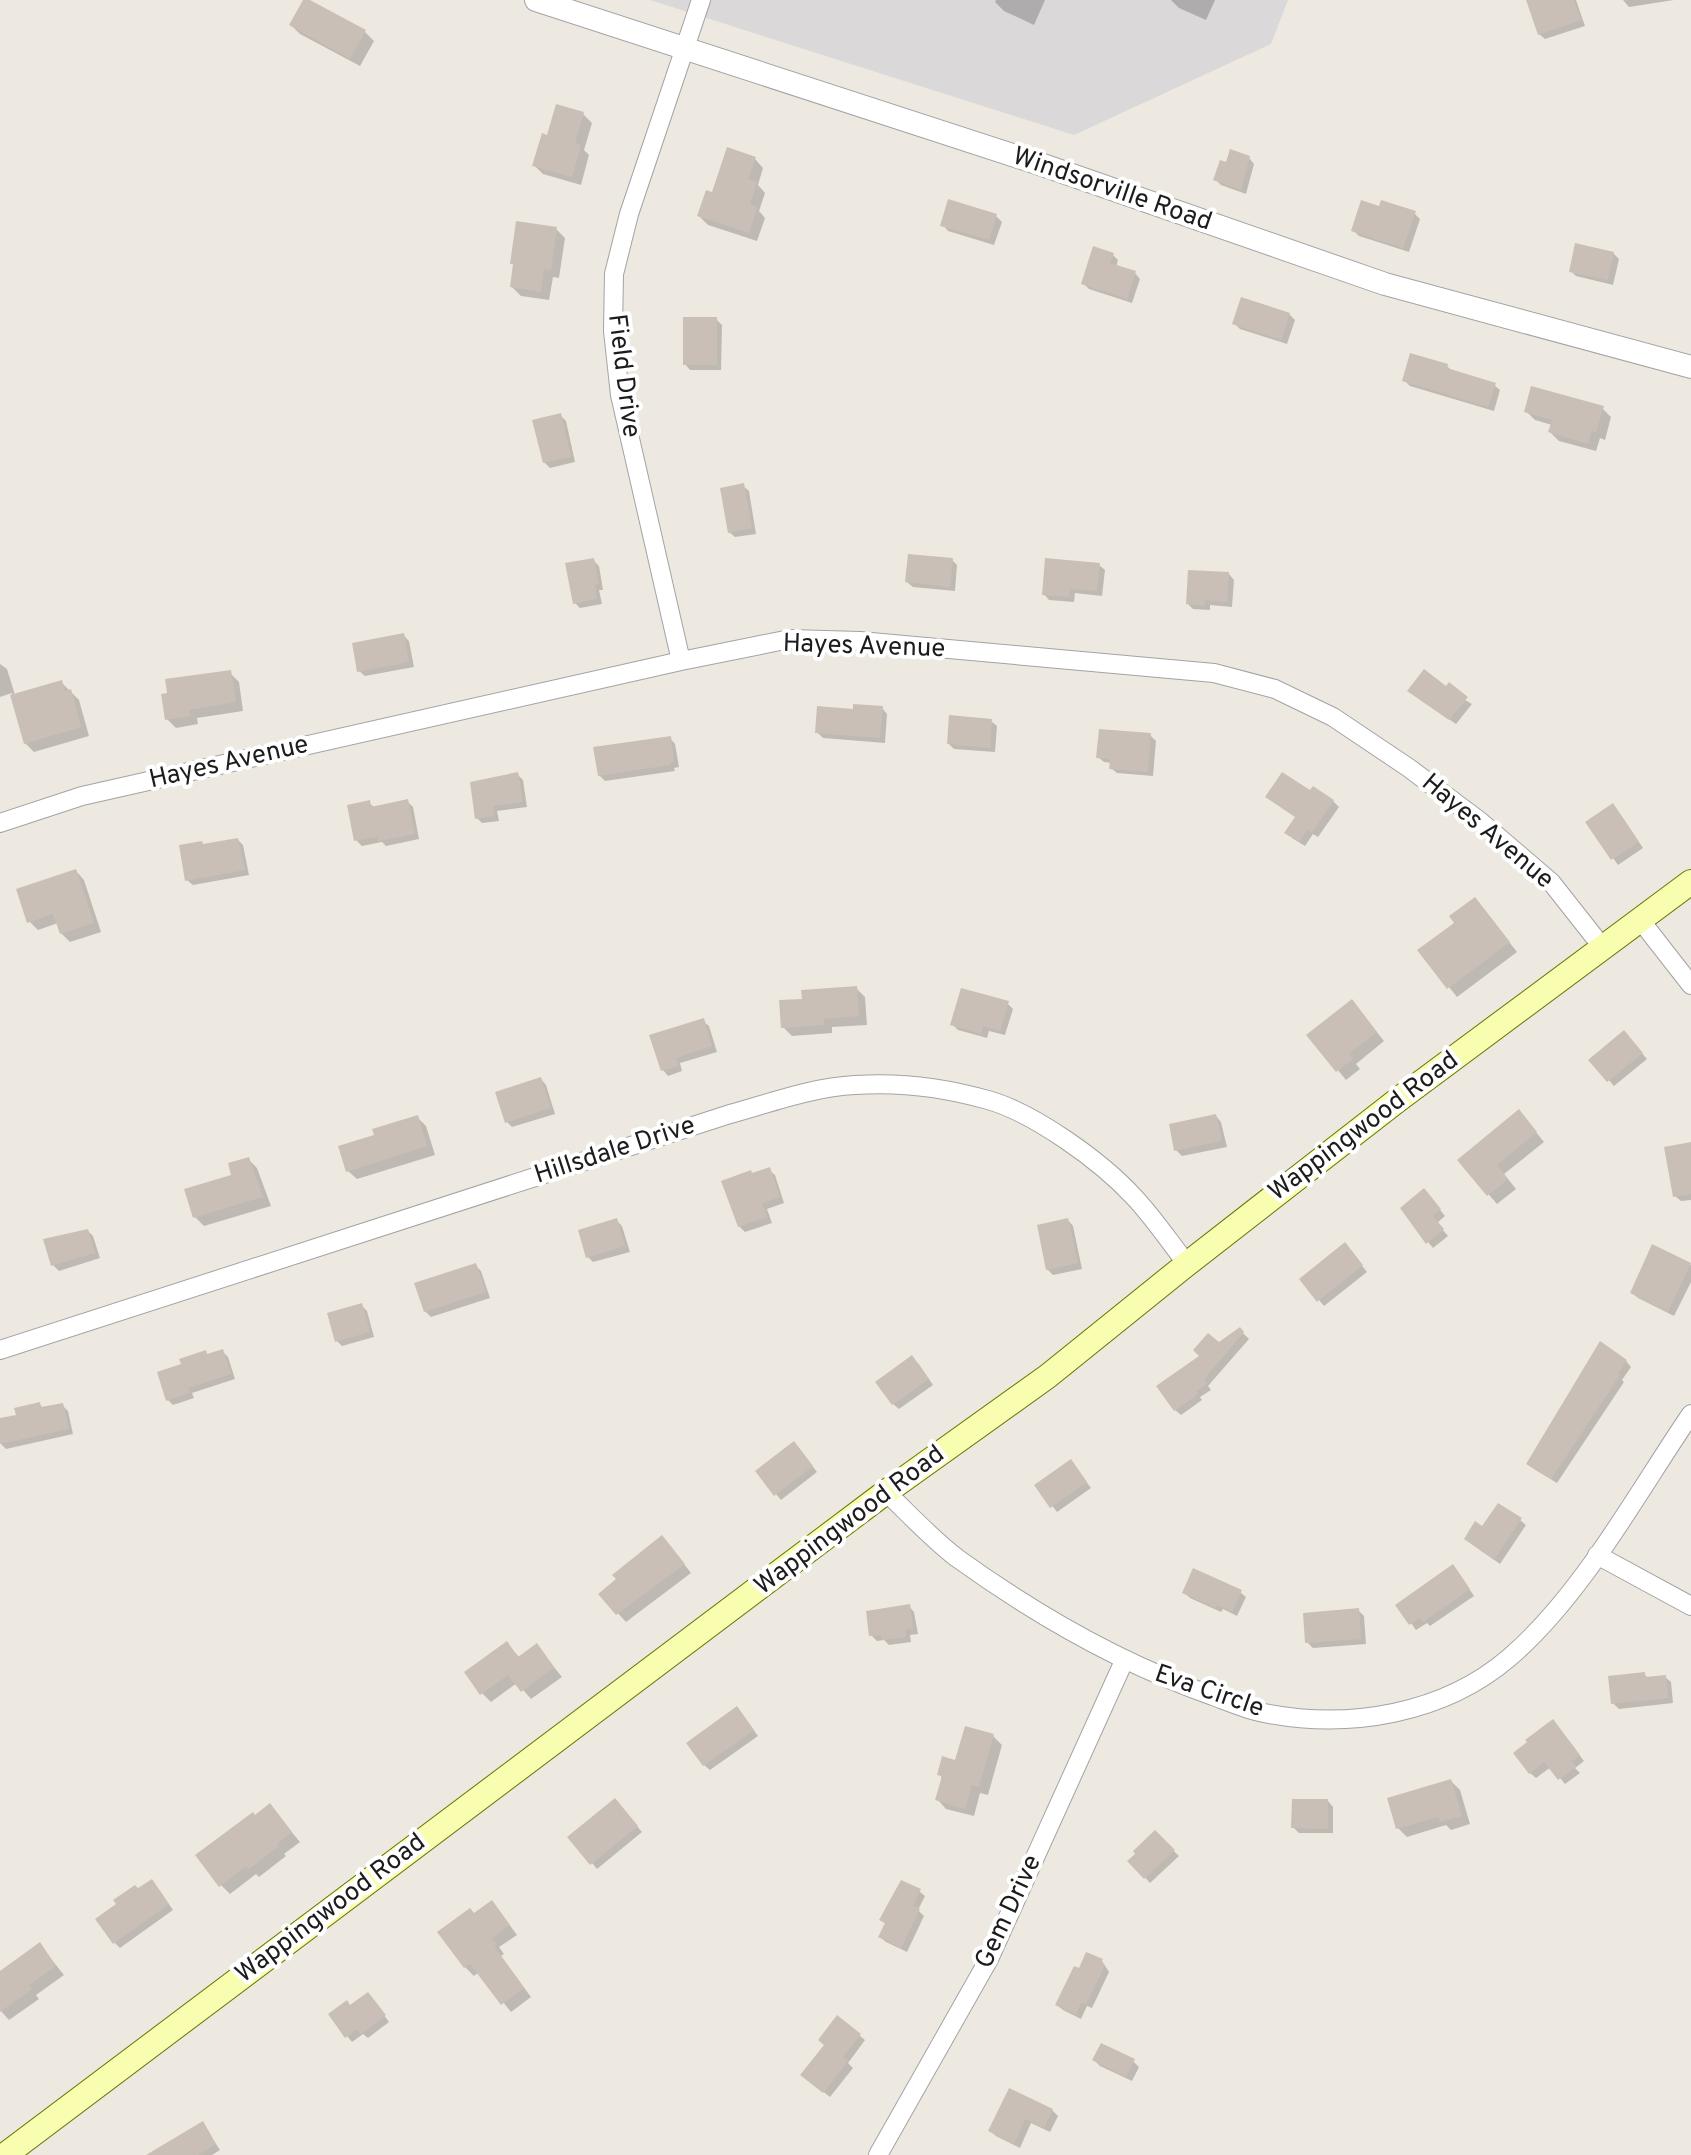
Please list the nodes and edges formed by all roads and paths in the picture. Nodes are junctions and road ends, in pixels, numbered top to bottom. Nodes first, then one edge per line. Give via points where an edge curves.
1 (536, 0) edge
2 (701, 0) edge
3 (686, 48) junction
4 (1691, 367) edge
5 (681, 661) junction
6 (0, 823) edge
7 (1691, 882) edge
8 (1641, 921) junction
9 (1603, 948) junction
10 (1691, 985) edge
11 (1187, 1264) junction
12 (0, 1350) edge
13 (1691, 1414) edge
14 (886, 1492) junction
15 (1597, 1555) junction
16 (1691, 1606) edge
17 (1124, 1661) junction
18 (5, 2155) edge
19 (878, 2155) edge

1 - 3 street, Windsorville Road
2 - 3 street, Field Drive
3 - 4 street, Windsorville Road via 1385,284
3 - 5 street, Field Drive via 629,214 614,274 613,331 620,395
5 - 6 street, Hayes Avenue via 82,796
5 - 9 street, Hayes Avenue via 790,639 860,641 1214,673 1275,689 1333,717 1481,822 1551,882
7 - 8 main road, Wappingwood Road
8 - 9 main road, Wappingwood Road
8 - 10 street
9 - 11 main road, Wappingwood Road
11 - 12 street, Hillsdale Drive via 1135,1198 1104,1168 1047,1128 989,1100 919,1087 854,1085 730,1114
11 - 14 main road, Wappingwood Road via 1048,1376
13 - 15 street, Eva Circle
14 - 17 street, Eva Circle via 955,1556
14 - 18 main road, Wappingwood Road
15 - 16 street
15 - 17 street, Eva Circle via 1509,1657 1447,1698 1380,1716 1329,1720 1264,1713
17 - 19 street, Gem Drive via 989,1959

